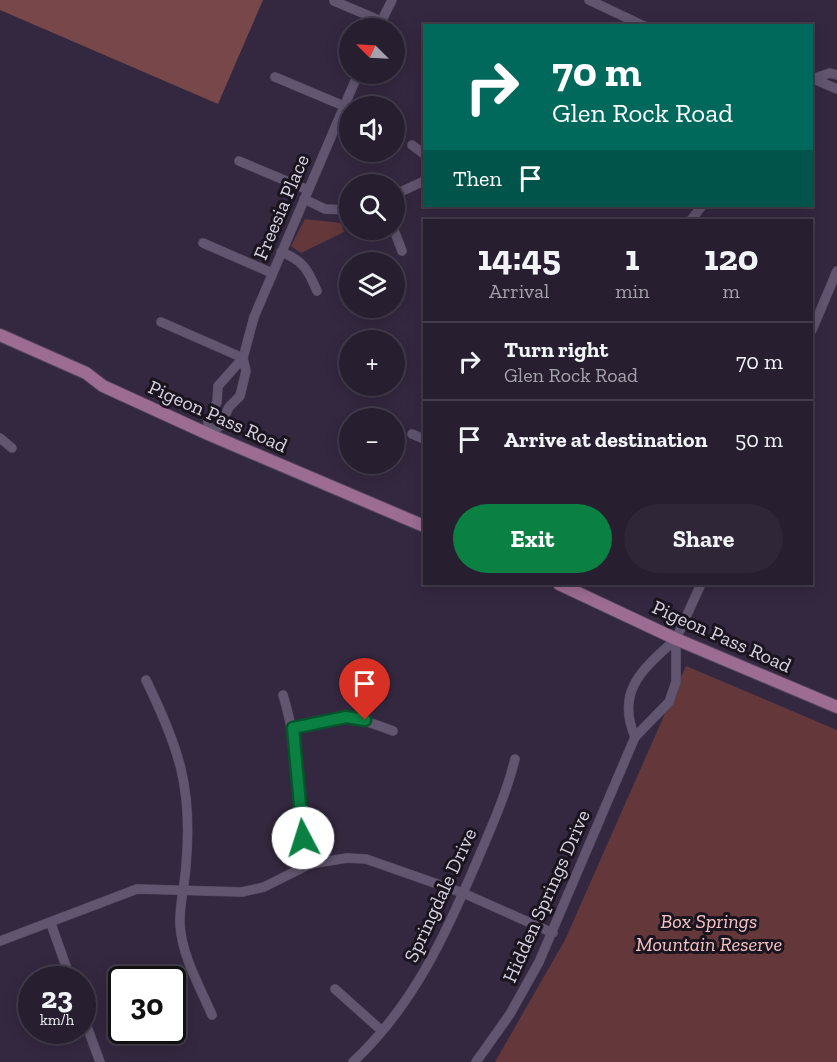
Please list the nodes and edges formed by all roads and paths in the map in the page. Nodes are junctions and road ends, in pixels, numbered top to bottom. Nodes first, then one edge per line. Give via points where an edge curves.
1 (392, 0) edge
2 (589, 0) edge
3 (334, 1) edge
4 (619, 15) junction
5 (366, 18) edge
6 (383, 18) edge
7 (615, 24) edge
8 (639, 24) edge
9 (837, 75) edge
10 (275, 77) dead end
11 (814, 80) edge
12 (837, 89) edge
13 (339, 104) edge
14 (339, 118) edge
15 (412, 145) dead end
16 (423, 153) edge
17 (239, 161) dead end
18 (423, 181) edge
19 (405, 190) edge
20 (306, 194) junction
21 (701, 207) edge
22 (339, 210) edge
23 (692, 219) edge
24 (398, 240) edge
25 (202, 243) dead end
26 (402, 251) dead end
27 (281, 252) junction
28 (837, 271) edge
29 (272, 273) junction
30 (316, 291) dead end
31 (161, 322) dead end
32 (813, 328) edge
33 (0, 335) edge
34 (243, 358) junction
35 (208, 434) junction
36 (412, 434) dead end
37 (0, 438) edge
38 (423, 439) edge
39 (12, 448) dead end
40 (423, 526) edge
41 (561, 585) edge
42 (700, 585) edge
43 (676, 639) junction
44 (146, 681) dead end
45 (283, 694) dead end
46 (837, 707) edge
47 (293, 728) junction
48 (393, 731) dead end
49 (635, 737) junction
50 (515, 759) dead end
51 (310, 864) junction
52 (183, 889) junction
53 (463, 893) junction
54 (51, 924) junction
55 (553, 933) junction
56 (0, 941) edge
57 (66, 966) edge
58 (335, 989) dead end
59 (212, 1015) dead end
60 (382, 1031) junction
61 (93, 1044) edge
62 (100, 1062) edge
63 (353, 1062) edge
64 (476, 1062) edge

1 - 6 street
2 - 4 street
3 - 5 street
4 - 7 street
4 - 8 street
9 - 11 street via 830,73
10 - 13 street
11 - 12 street
14 - 20 street, Freesia Place
15 - 16 street
17 - 20 street
18 - 19 street
20 - 22 street via 325,209
20 - 27 street, Freesia Place
21 - 23 street
24 - 26 street
25 - 29 street
27 - 29 street, Freesia Place
27 - 30 street via 302,262
28 - 32 street
29 - 34 street, Freesia Place
31 - 34 street
33 - 35 main road, Pigeon Pass Road
34 - 35 street via 218,386
34 - 35 street via 246,371 240,396 229,407 220,426
35 - 40 main road, Pigeon Pass Road
36 - 38 street
37 - 39 street
41 - 43 main road, Pigeon Pass Road
42 - 43 street
43 - 46 main road, Pigeon Pass Road
43 - 49 street, Hidden Springs Drive via 676,682 669,702
43 - 49 street via 640,673 629,696 627,717
44 - 52 street via 176,745 185,784 187,842
45 - 47 street
47 - 48 street via 346,717
47 - 51 street via 303,838
49 - 55 street, Hidden Springs Drive
50 - 53 street, Springdale Drive via 507,789
51 - 52 street via 253,890 230,893
51 - 53 street via 366,859
52 - 54 street via 151,888 122,893
52 - 59 street via 182,937
53 - 55 street
53 - 60 street, Springdale Drive via 420,981
54 - 56 street
54 - 57 street
55 - 64 street, Hidden Springs Drive via 510,1014
58 - 60 street
60 - 63 street, Springdale Drive
61 - 62 street

